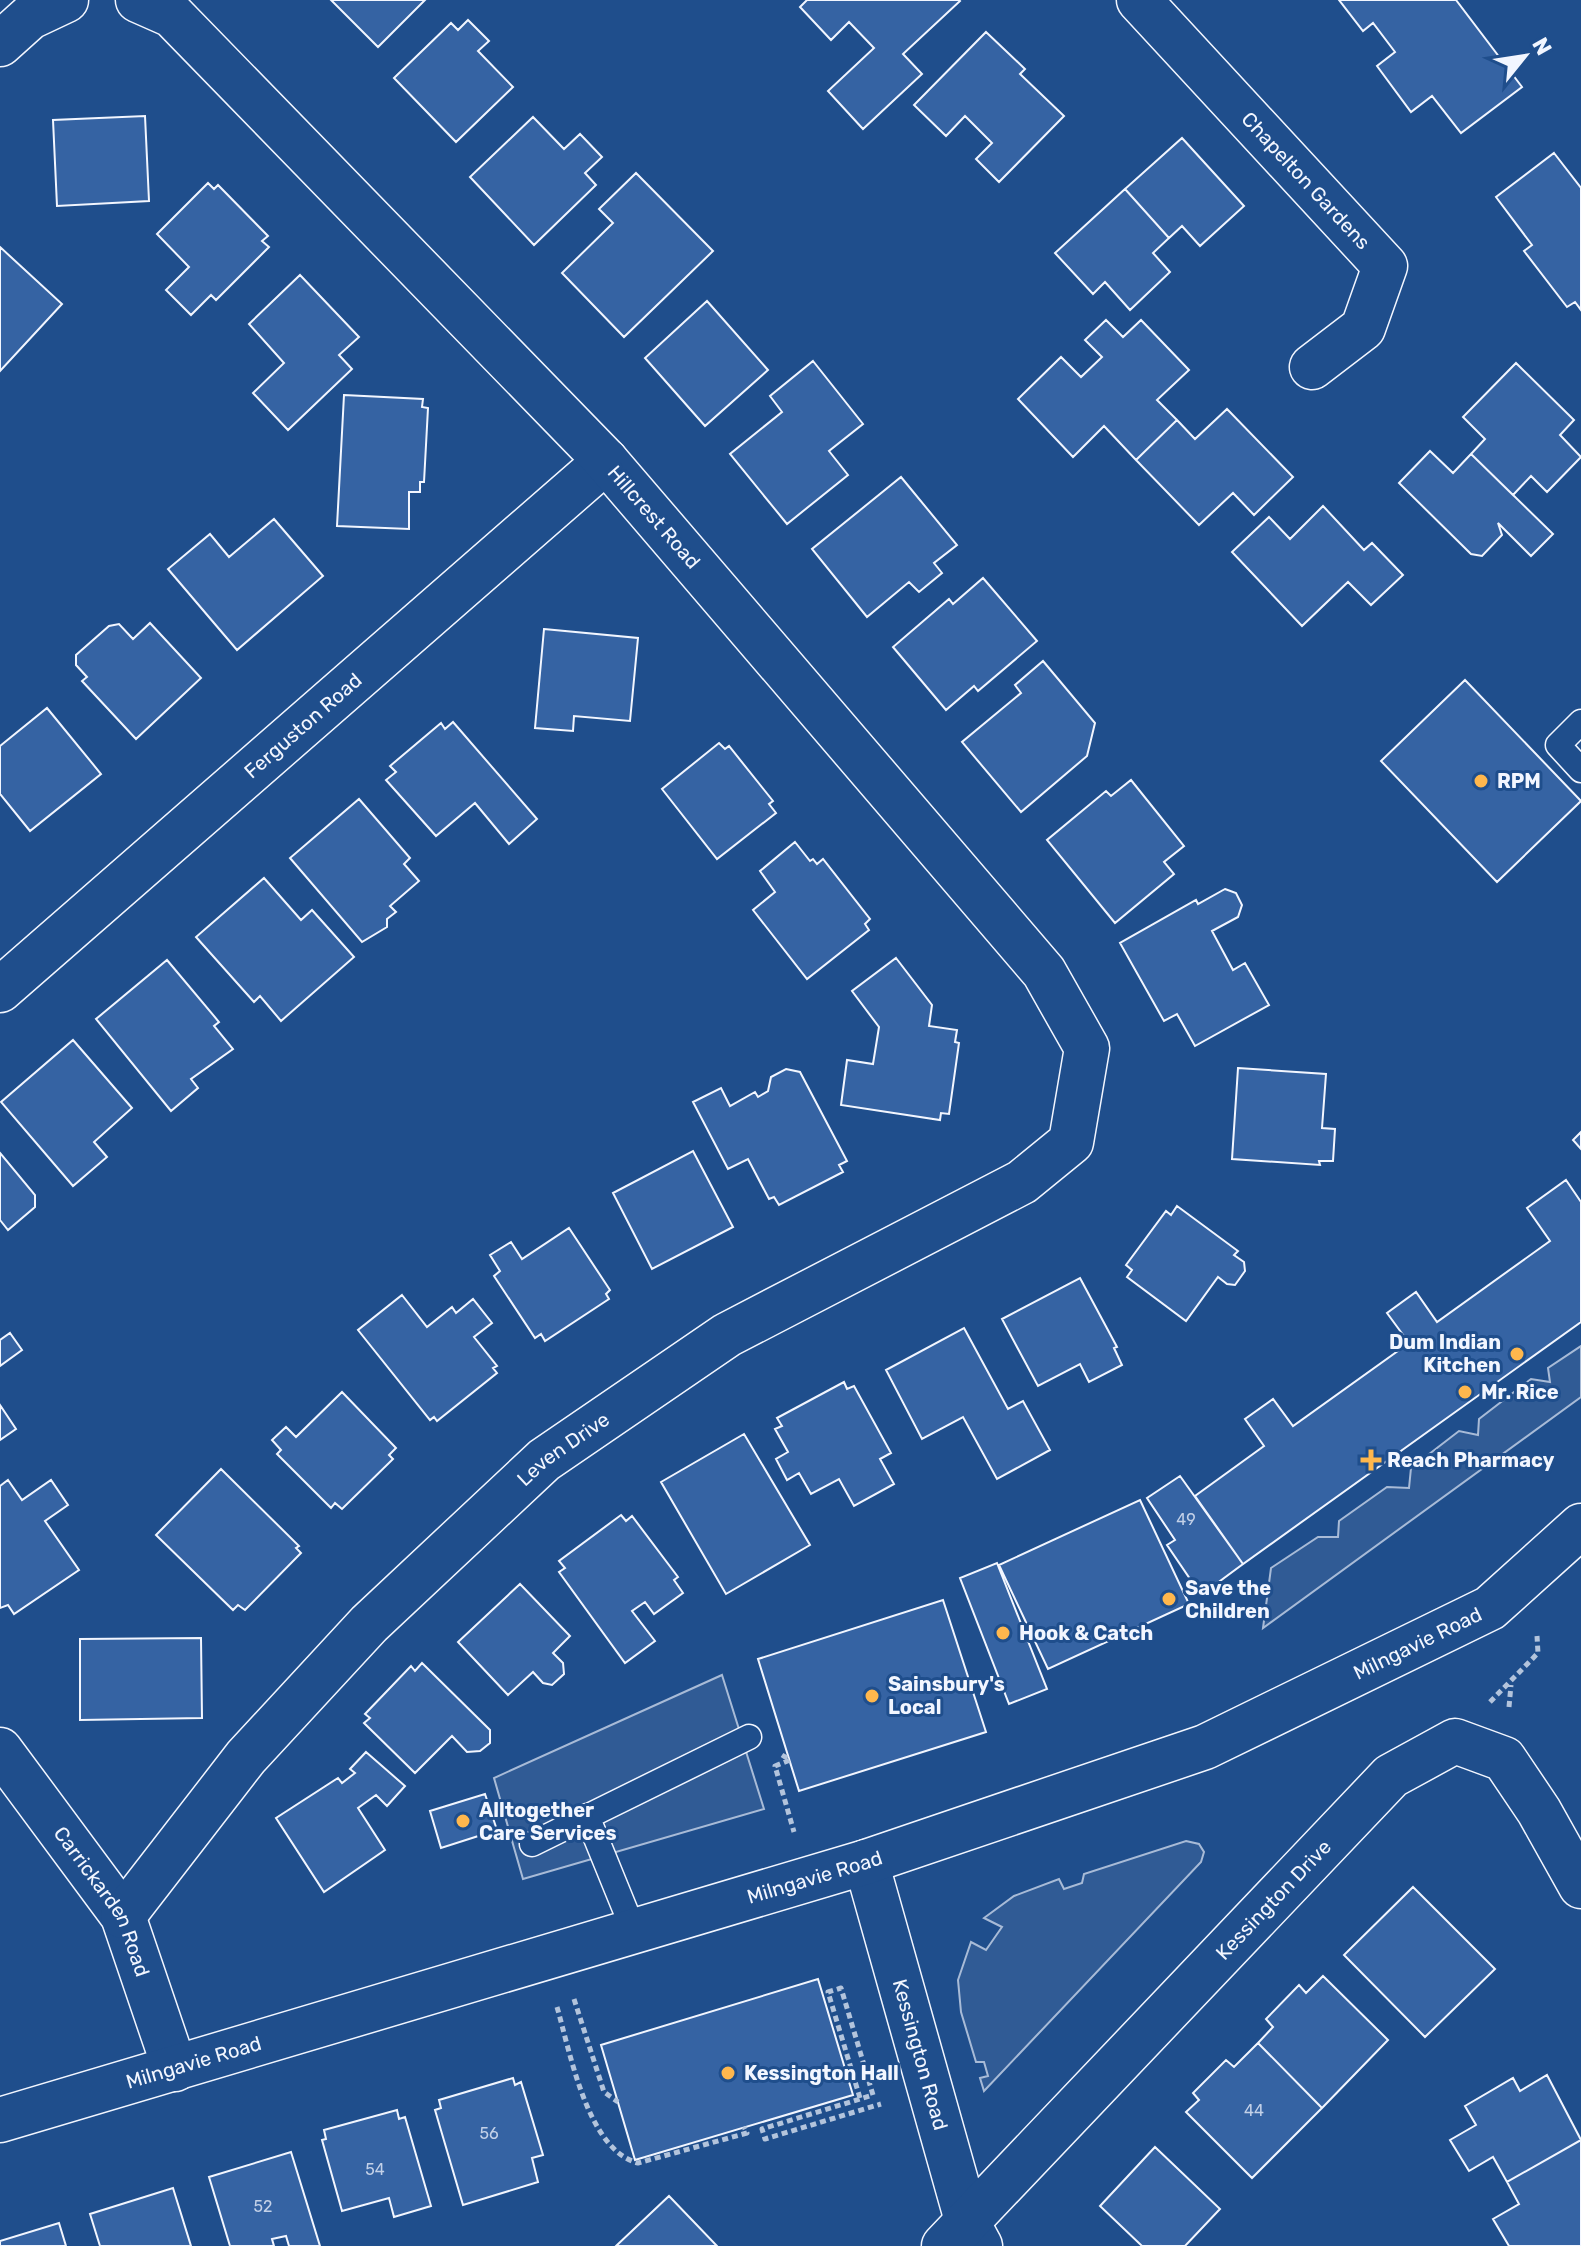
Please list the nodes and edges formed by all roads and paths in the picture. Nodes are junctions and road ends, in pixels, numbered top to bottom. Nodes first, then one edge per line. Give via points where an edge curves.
1 (66, 0) edge
2 (138, 0) edge
3 (1139, 0) edge
4 (0, 44) edge
5 (1312, 367) dead end
6 (606, 461) junction
7 (1581, 722) edge
8 (1581, 770) edge
9 (0, 990) edge
10 (1081, 1093) joint
11 (1581, 1526) edge
12 (1537, 1636) dead end
13 (1483, 1707) dead end
14 (749, 1737) dead end
15 (0, 1750) edge
16 (775, 1766) dead end
17 (587, 1816) junction
18 (532, 1844) dead end
19 (866, 1862) junction
20 (807, 1879) junction
21 (1581, 1886) edge
22 (123, 1916) junction
23 (633, 1929) junction
24 (576, 2003) dead end
25 (558, 2009) dead end
26 (175, 2069) junction
27 (860, 2098) junction
28 (618, 2102) dead end
29 (870, 2107) dead end
30 (0, 2120) edge
31 (744, 2127) dead end
32 (964, 2239) edge

1 - 4 street via 30,17
2 - 6 street, Hillcrest Road via 172,15
3 - 5 street, Chapelton Gardens via 1385,266 1363,328
6 - 9 street, Ferguston Road
6 - 10 street, Hillcrest Road via 1044,972 1087,1048
7 - 8 lane via 1558,745
10 - 22 street, Leven Drive via 1071,1142 1022,1182 727,1335 544,1460 369,1624 318,1679 246,1757
11 - 19 street, Milngavie Road via 1490,1608 1205,1747
12 - 13 path via 1538,1653
14 - 17 lane
15 - 22 street, Carrickarden Road
16 - 20 path
17 - 18 lane
17 - 23 lane
19 - 20 street, Milngavie Road
19 - 32 street, Kessington Road
20 - 23 street, Milngavie Road
21 - 32 street, Kessington Drive via 1504,1759 1455,1741 1391,1776
22 - 26 street, Carrickarden Road
23 - 26 street, Milngavie Road
24 - 28 path via 604,2092
25 - 31 path via 591,2119 626,2160 638,2163 747,2133
26 - 30 street, Milngavie Road
27 - 27 path via 873,2095 841,1988 828,1992
27 - 29 path via 762,2129 765,2139

